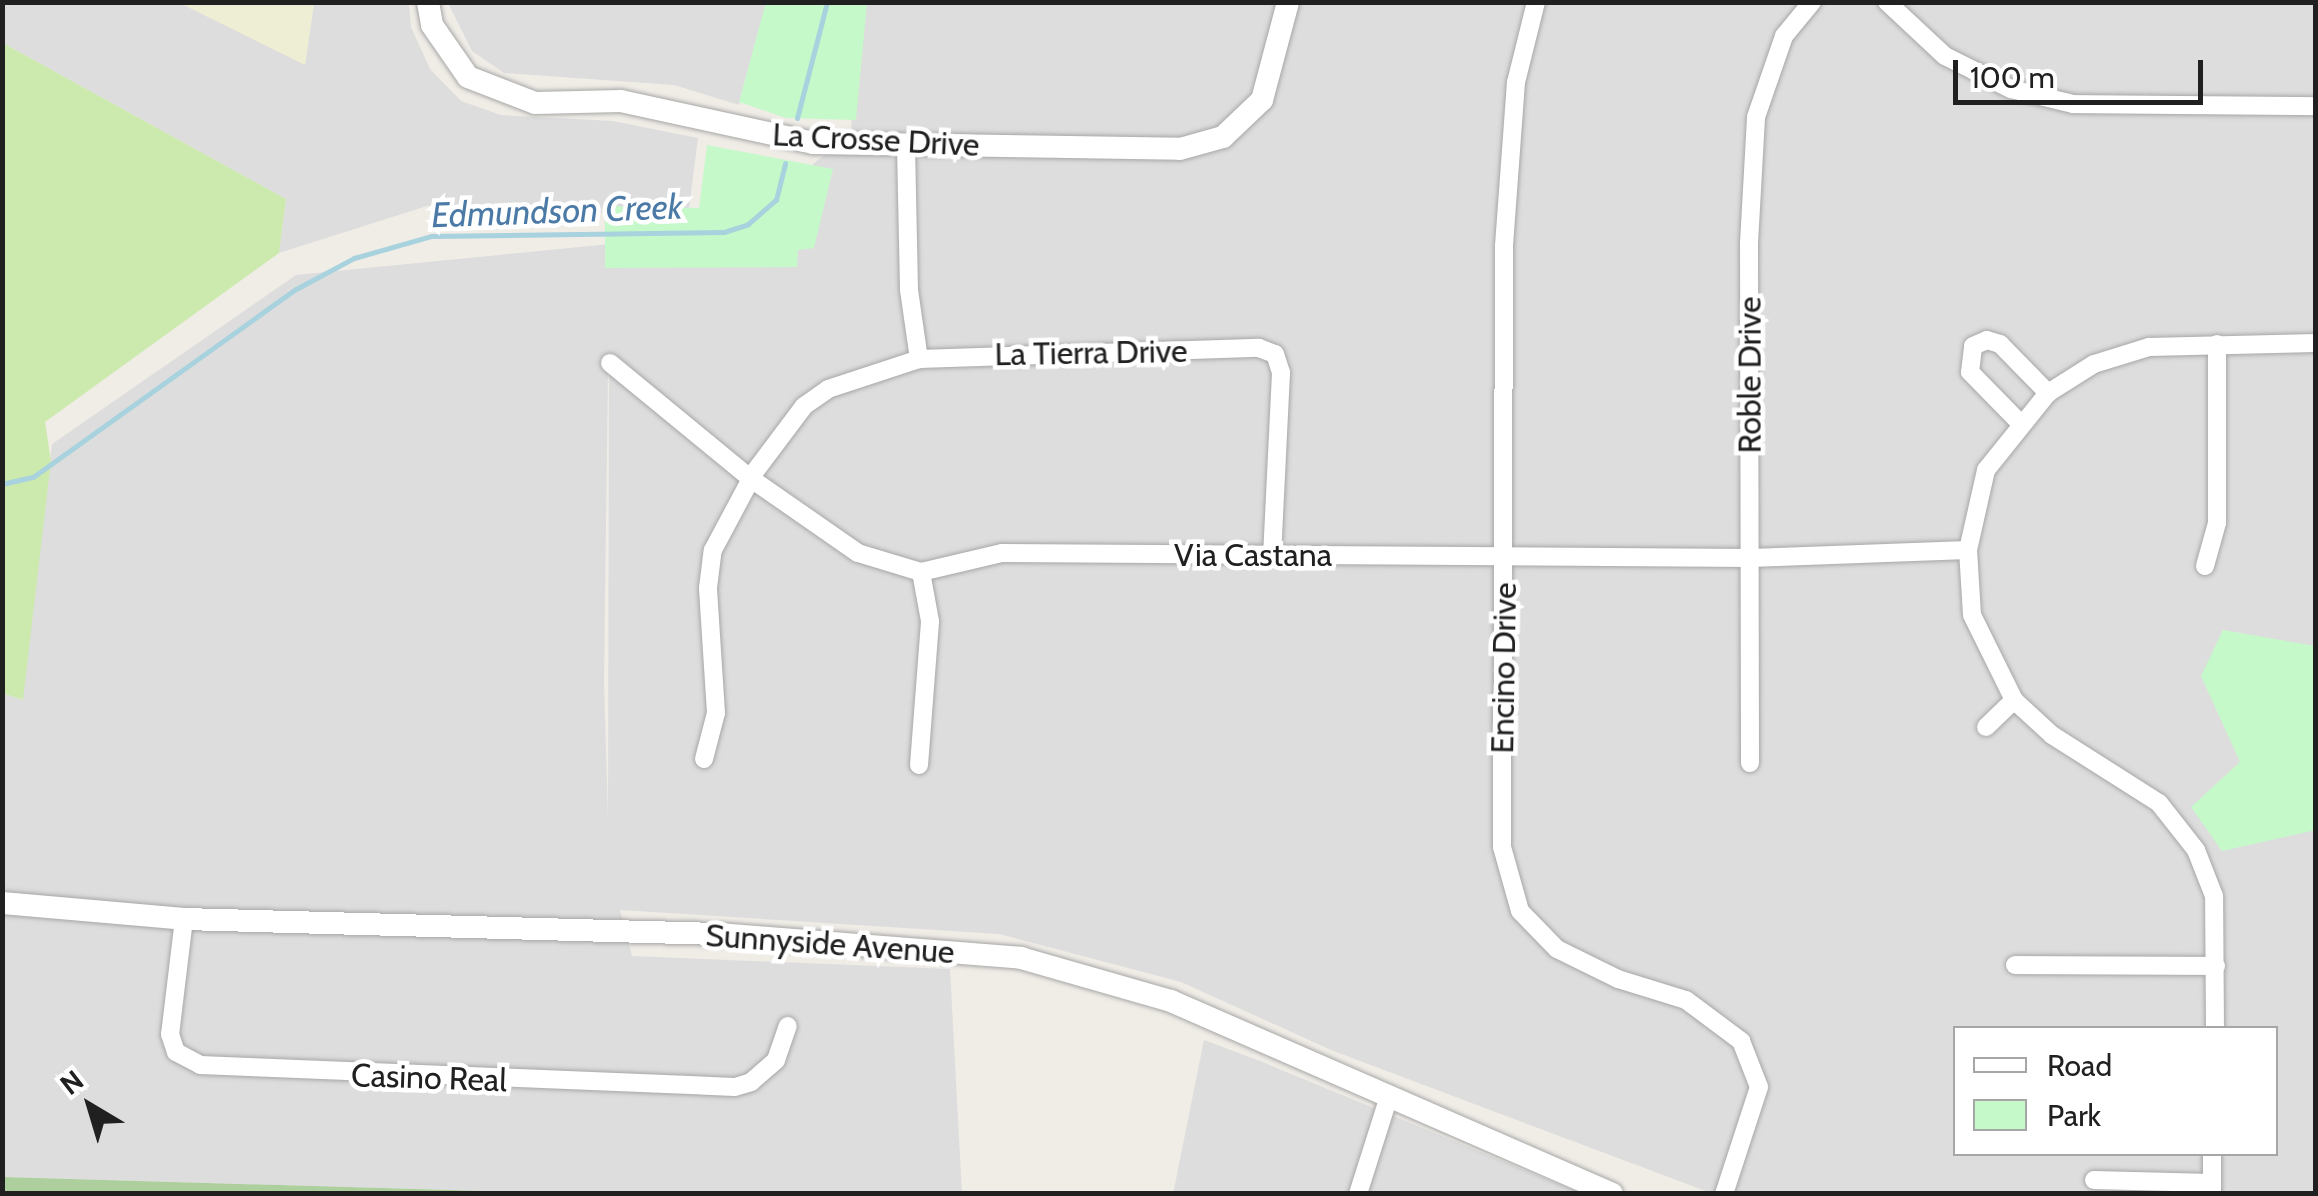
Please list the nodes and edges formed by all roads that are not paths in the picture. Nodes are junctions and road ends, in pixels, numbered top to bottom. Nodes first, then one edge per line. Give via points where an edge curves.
1 (428, 2) edge
2 (1288, 2) edge
3 (1536, 2) edge
4 (1812, 2) edge
5 (1887, 2) edge
6 (2316, 106) edge
7 (906, 146) junction
8 (2316, 343) edge
9 (2217, 344) junction
10 (919, 359) junction
11 (610, 364) dead end
12 (2048, 392) junction
13 (2020, 422) junction
14 (751, 477) junction
15 (1968, 550) junction
16 (1272, 555) junction
17 (1506, 556) junction
18 (1750, 558) junction
19 (2205, 566) dead end
20 (920, 572) junction
21 (2014, 700) junction
22 (1986, 727) dead end
23 (704, 759) dead end
24 (1750, 763) dead end
25 (918, 765) dead end
26 (2, 903) edge
27 (184, 919) junction
28 (2015, 965) dead end
29 (2216, 966) junction
30 (788, 1026) dead end
31 (2214, 1026) edge
32 (1389, 1096) junction
33 (2212, 1156) edge
34 (2094, 1180) dead end
35 (2212, 1188) edge
36 (1358, 1194) edge
37 (1612, 1194) edge
38 (1724, 1194) edge

1 - 7 street, La Crosse Drive via 449,56 494,92 536,103 621,101 672,109 781,140
2 - 7 street, La Crosse Drive via 1262,100 1224,137 1180,149
3 - 17 street, Encino Drive via 1516,82 1504,246
4 - 18 street, Roble Drive via 1784,36 1756,117 1749,243
5 - 6 street via 1945,56 2011,89 2073,104
7 - 10 street
8 - 9 street
9 - 12 street via 2149,346 2094,364
9 - 19 street via 2217,523
10 - 14 street, La Tierra Drive via 828,389 804,406
10 - 16 street, La Tierra Drive via 1259,348 1275,354 1281,373
11 - 14 street, Via Castana
12 - 13 street
12 - 13 street via 2000,344 1974,346 1970,372
13 - 15 street via 1986,470
14 - 20 street, Via Castana via 858,554
14 - 23 street, La Tierra Drive via 713,550 708,588 716,713
15 - 18 street, Via Castana
15 - 21 street via 1972,615
16 - 17 street, Via Castana
16 - 20 street, Via Castana via 1002,554
17 - 18 street, Via Castana
17 - 38 street, Encino Drive via 1502,847 1520,912 1557,949 1618,980 1686,1000 1741,1041 1759,1086
18 - 24 street, Roble Drive
20 - 25 street via 930,621
21 - 22 street
21 - 29 street via 2052,734 2160,803 2196,850 2214,896
26 - 27 street, Sunnyside Avenue
27 - 30 street, Casino Real via 170,1034 176,1052 200,1064 735,1087 776,1060
27 - 32 street, Sunnyside Avenue via 720,934 1021,958 1171,1001
28 - 29 street
29 - 31 street
32 - 36 street
32 - 37 street, Sunnyside Avenue
33 - 35 street
34 - 35 street

